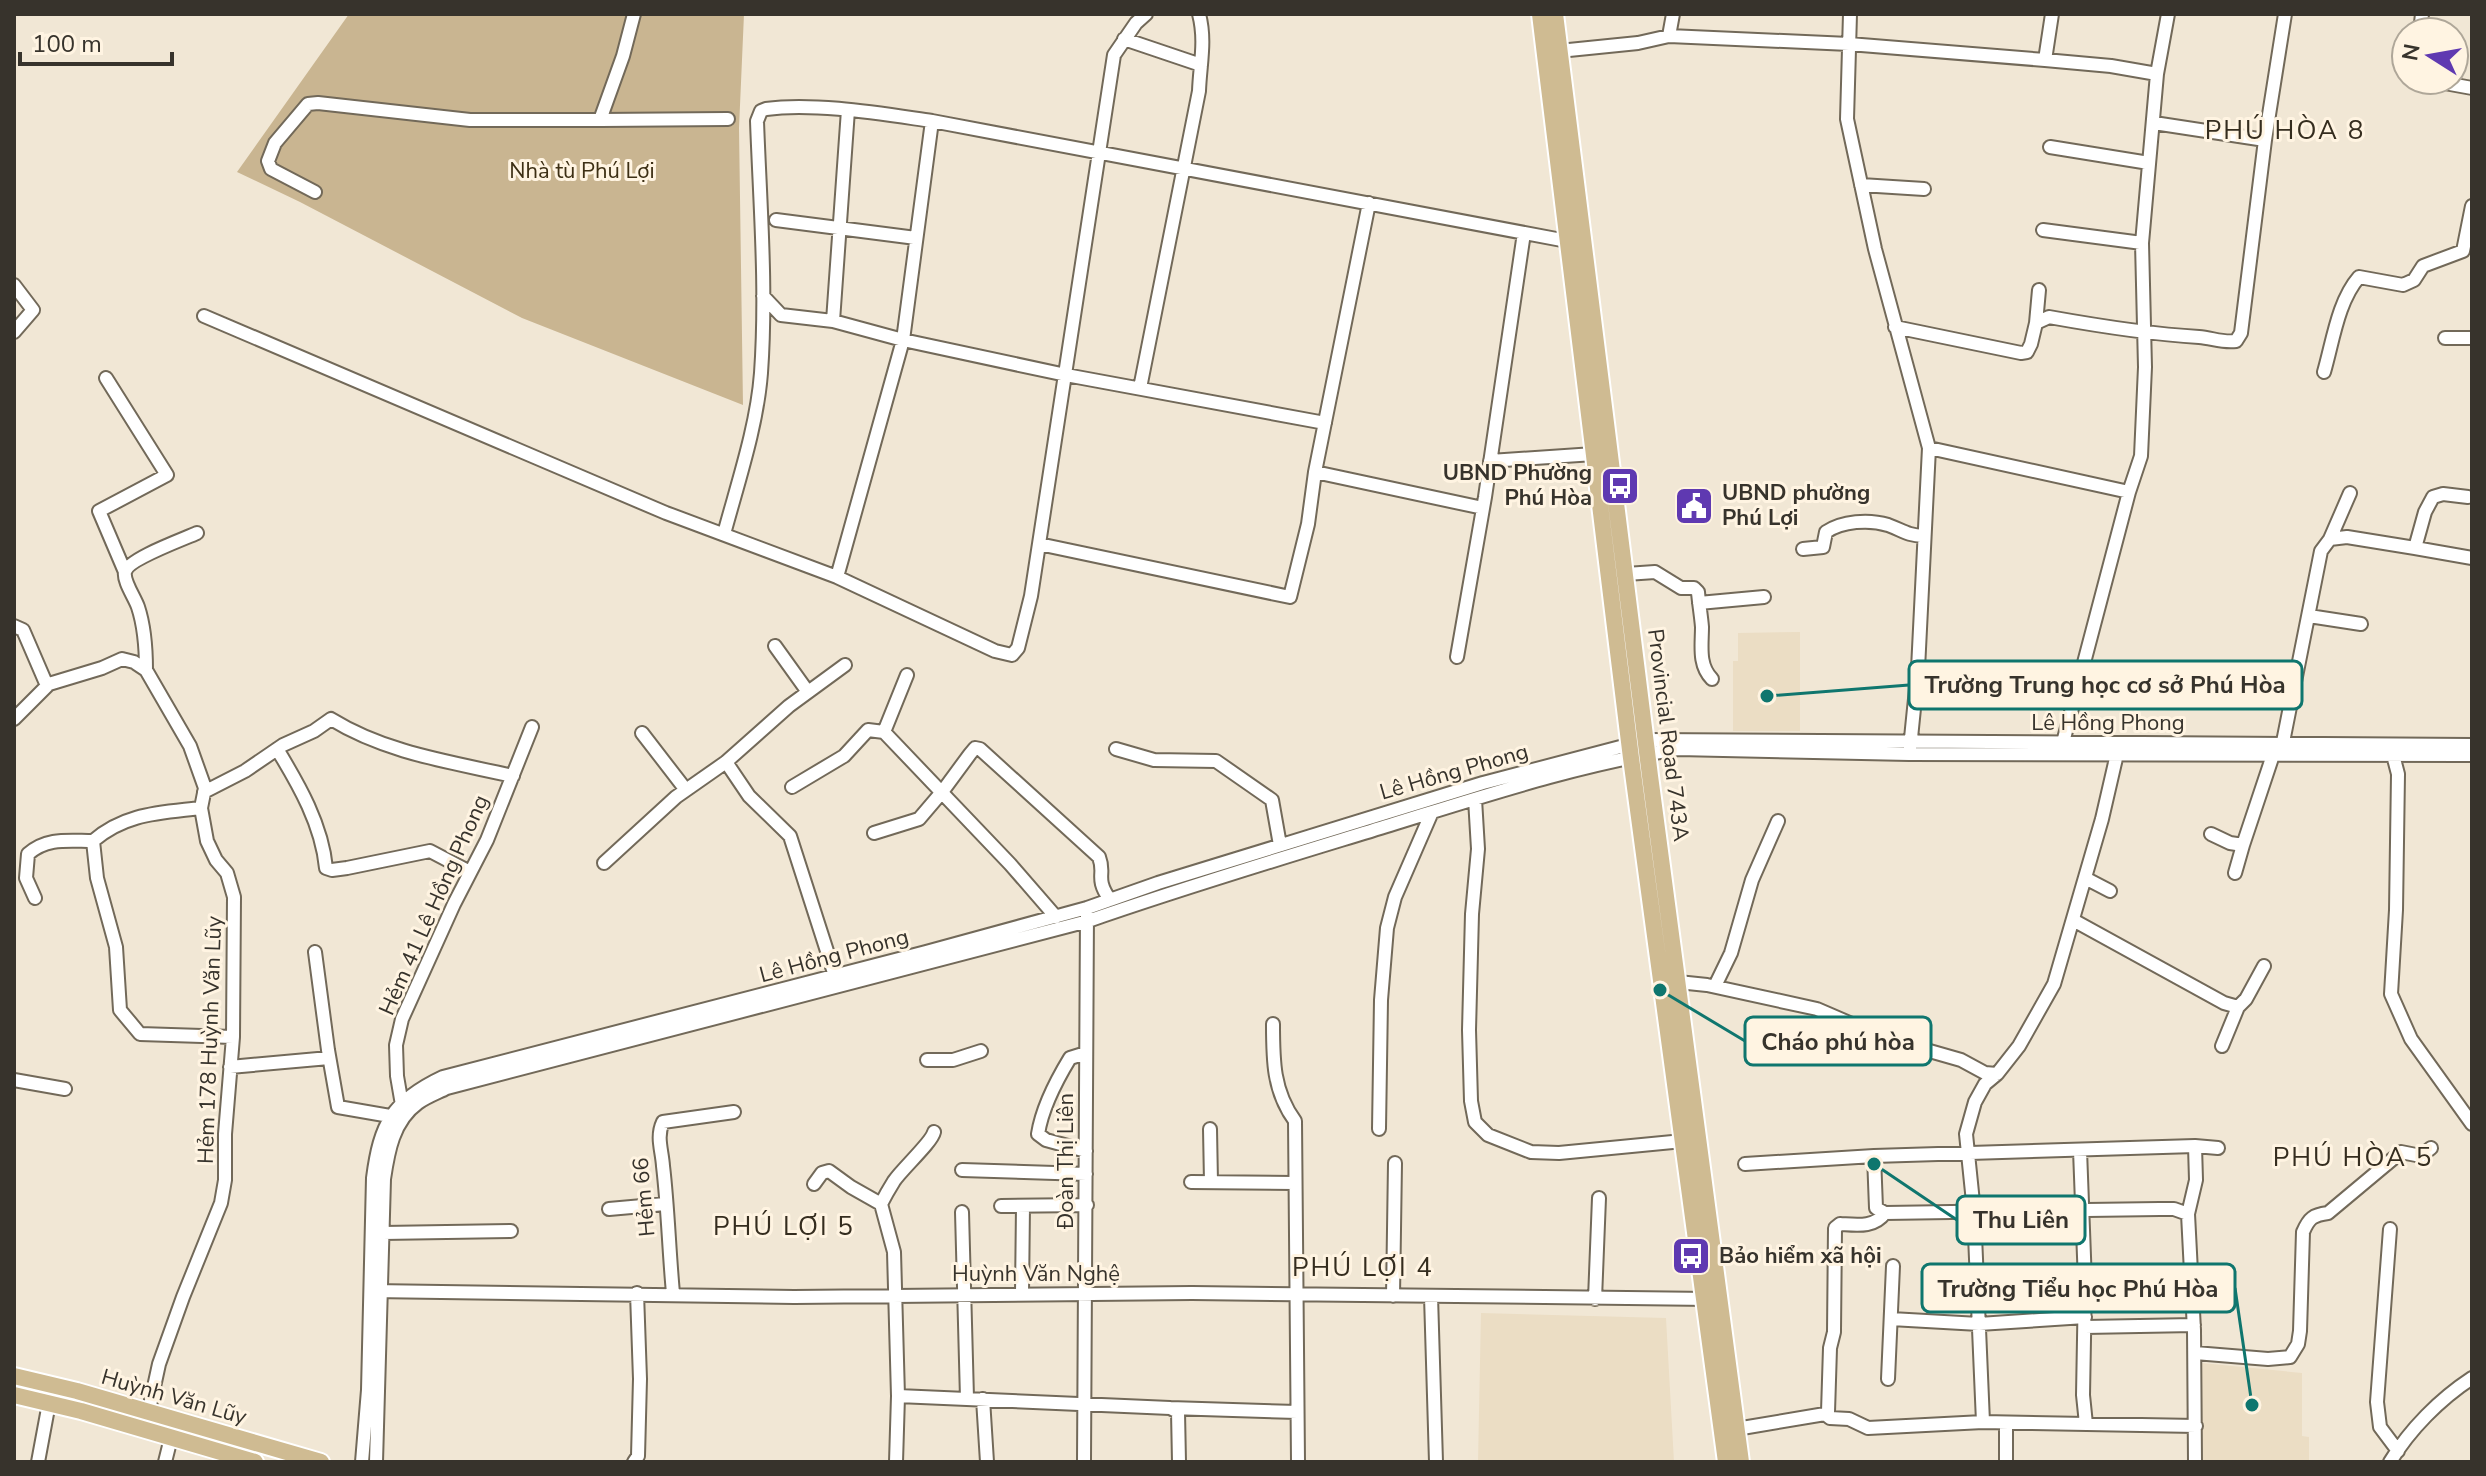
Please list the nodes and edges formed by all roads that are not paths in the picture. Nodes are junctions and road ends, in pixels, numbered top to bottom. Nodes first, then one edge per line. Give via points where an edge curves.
1 (634, 14) edge
2 (1146, 14) edge
3 (1199, 14) edge
4 (1540, 14) edge
5 (1555, 14) edge
6 (1673, 14) edge
7 (1850, 14) edge
8 (2052, 14) edge
9 (2168, 14) edge
10 (2285, 14) edge
11 (1669, 36) junction
12 (1124, 39) junction
13 (1849, 44) junction
14 (1552, 52) junction
15 (2045, 60) junction
16 (1201, 65) junction
17 (2157, 74) junction
18 (848, 110) junction
19 (728, 119) dead end
20 (600, 120) junction
21 (932, 121) junction
22 (2154, 123) junction
23 (2265, 140) junction
24 (2050, 147) dead end
25 (1097, 151) junction
26 (2149, 163) junction
27 (1182, 167) junction
28 (1861, 185) junction
29 (1924, 189) dead end
30 (315, 192) dead end
31 (1369, 203) junction
32 (2472, 206) edge
33 (776, 220) dead end
34 (840, 228) junction
35 (2043, 230) dead end
36 (1524, 233) junction
37 (916, 238) junction
38 (1575, 240) junction
39 (2142, 243) junction
40 (14, 285) edge
41 (2039, 290) dead end
42 (763, 296) junction
43 (204, 316) dead end
44 (833, 321) junction
45 (2036, 323) junction
46 (1895, 327) junction
47 (14, 332) edge
48 (2144, 334) junction
49 (2445, 338) dead end
50 (2472, 338) edge
51 (903, 340) junction
52 (2324, 372) dead end
53 (1066, 375) junction
54 (1592, 377) junction
55 (106, 378) dead end
56 (1140, 388) junction
57 (1325, 423) junction
58 (1929, 448) junction
59 (1594, 454) junction
60 (1490, 461) junction
61 (1315, 472) junction
62 (2129, 492) junction
63 (2350, 493) dead end
64 (2468, 497) dead end
65 (1483, 508) junction
66 (1610, 515) junction
67 (197, 533) dead end
68 (724, 534) junction
69 (1924, 536) junction
70 (2330, 539) junction
71 (1039, 544) junction
72 (2415, 548) junction
73 (1803, 549) dead end
74 (2472, 558) edge
75 (125, 572) junction
76 (1626, 574) junction
77 (837, 577) junction
78 (1764, 597) dead end
79 (1699, 603) junction
80 (2309, 616) junction
81 (2361, 624) dead end
82 (14, 626) edge
83 (775, 646) dead end
84 (1457, 657) dead end
85 (845, 665) dead end
86 (146, 670) junction
87 (907, 675) dead end
88 (1712, 679) dead end
89 (49, 684) junction
90 (808, 692) junction
91 (14, 719) edge
92 (532, 727) dead end
93 (884, 732) junction
94 (642, 733) dead end
95 (2283, 742) junction
96 (2472, 745) edge
97 (1648, 747) junction
98 (1910, 748) junction
99 (2062, 748) junction
100 (277, 749) junction
101 (1116, 749) dead end
102 (1630, 751) junction
103 (2117, 754) junction
104 (2273, 755) junction
105 (2393, 755) junction
106 (2472, 755) edge
107 (726, 762) junction
108 (513, 776) junction
109 (792, 787) dead end
110 (686, 790) junction
111 (204, 792) junction
112 (942, 792) junction
113 (1475, 799) junction
114 (201, 808) junction
115 (1432, 812) junction
116 (1778, 821) dead end
117 (874, 833) dead end
118 (2211, 834) dead end
119 (93, 841) junction
120 (1280, 845) junction
121 (2243, 845) junction
122 (604, 863) dead end
123 (470, 872) junction
124 (2235, 873) dead end
125 (2085, 878) junction
126 (2110, 891) dead end
127 (35, 898) dead end
128 (1110, 900) junction
129 (1088, 914) junction
130 (1056, 917) junction
131 (2073, 920) junction
132 (315, 952) dead end
133 (2264, 966) dead end
134 (835, 976) junction
135 (1678, 982) junction
136 (1715, 986) junction
137 (2238, 1007) junction
138 (1273, 1024) dead end
139 (233, 1037) junction
140 (2222, 1046) dead end
141 (981, 1051) dead end
142 (1086, 1053) junction
143 (329, 1058) junction
144 (927, 1060) dead end
145 (230, 1067) junction
146 (1997, 1074) junction
147 (14, 1080) edge
148 (65, 1089) dead end
149 (402, 1105) junction
150 (734, 1112) dead end
151 (390, 1116) junction
152 (2470, 1118) edge
153 (1210, 1129) dead end
154 (1379, 1129) dead end
155 (934, 1132) dead end
156 (1683, 1141) junction
157 (2195, 1146) junction
158 (2218, 1148) dead end
159 (2431, 1148) dead end
160 (2080, 1150) junction
161 (1086, 1151) junction
162 (1968, 1154) junction
163 (1874, 1156) junction
164 (1395, 1163) dead end
165 (1745, 1164) dead end
166 (962, 1170) dead end
167 (1086, 1174) junction
168 (1191, 1182) dead end
169 (1211, 1182) junction
170 (1294, 1183) junction
171 (814, 1184) dead end
172 (1599, 1198) dead end
173 (665, 1204) junction
174 (881, 1204) junction
175 (1087, 1205) junction
176 (1001, 1206) dead end
177 (1023, 1206) junction
178 (609, 1209) dead end
179 (2082, 1211) junction
180 (962, 1212) dead end
181 (1974, 1212) junction
182 (1885, 1213) junction
183 (2188, 1214) junction
184 (2390, 1229) dead end
185 (511, 1231) dead end
186 (383, 1233) junction
187 (1893, 1266) dead end
188 (375, 1291) junction
189 (637, 1293) junction
190 (673, 1293) junction
191 (1087, 1293) junction
192 (1022, 1294) junction
193 (895, 1295) junction
194 (963, 1295) junction
195 (1295, 1295) junction
196 (1393, 1296) junction
197 (1431, 1296) junction
198 (1595, 1299) junction
199 (1711, 1299) junction
200 (1891, 1319) junction
201 (2085, 1322) junction
202 (1979, 1324) junction
203 (2194, 1325) junction
204 (2195, 1353) junction
205 (14, 1376) edge
206 (2472, 1378) edge
207 (1888, 1379) dead end
208 (14, 1395) edge
209 (898, 1396) junction
210 (967, 1398) junction
211 (983, 1399) junction
212 (49, 1403) junction
213 (1084, 1403) junction
214 (1170, 1408) junction
215 (148, 1412) junction
216 (1297, 1412) junction
217 (1825, 1414) junction
218 (1983, 1422) junction
219 (2006, 1423) junction
220 (2086, 1424) junction
221 (2196, 1426) junction
222 (1736, 1429) junction
223 (146, 1430) junction
224 (171, 1438) junction
225 (2394, 1456) edge
226 (38, 1462) edge
227 (165, 1462) edge
228 (255, 1462) edge
229 (321, 1462) edge
230 (362, 1462) edge
231 (376, 1462) edge
232 (634, 1462) edge
233 (896, 1462) edge
234 (987, 1462) edge
235 (1084, 1462) edge
236 (1179, 1462) edge
237 (1298, 1462) edge
238 (1436, 1462) edge
239 (1726, 1462) edge
240 (1741, 1462) edge
241 (2006, 1462) edge
242 (2195, 1462) edge

1 - 20 street
2 - 12 street
3 - 16 street
4 - 14 main road, Provincial Road 743A
5 - 14 main road, Provincial Road 743A
6 - 11 street
7 - 13 street
8 - 15 street
9 - 17 street
10 - 23 street
11 - 13 street
11 - 14 street
12 - 16 street
12 - 25 street via 1114,55
13 - 15 street
13 - 28 street via 1847,119
14 - 38 main road, Provincial Road 743A
15 - 17 street
16 - 27 street
17 - 22 street
18 - 21 street
18 - 34 street
18 - 42 street via 773,108 758,115
19 - 20 street
20 - 30 street via 470,120 308,104 268,161 271,169
21 - 25 street
21 - 37 street
22 - 23 street
22 - 26 street
23 - 48 street via 2241,333 2236,341 2226,342
24 - 26 street
25 - 27 street
25 - 53 street
26 - 39 street
27 - 31 street
27 - 56 street
28 - 29 street
28 - 46 street
31 - 36 street
31 - 57 street
32 - 52 street via 2463,251 2423,266 2403,285 2359,277 2350,287
33 - 34 street
34 - 37 street
34 - 44 street
35 - 39 street
36 - 38 street
36 - 60 street
37 - 51 street
38 - 54 main road, Provincial Road 743A
39 - 48 street
40 - 47 street via 33,310
41 - 45 street
42 - 44 street via 781,315
42 - 68 street via 761,375
43 - 68 street
44 - 51 street
45 - 46 street via 2027,352 2021,353
45 - 48 street via 2049,317
46 - 58 street
48 - 62 street via 2141,456
49 - 50 street
51 - 53 street
51 - 77 street
53 - 56 street
53 - 71 street
54 - 59 main road, Provincial Road 743A
54 - 66 main road, Provincial Road 743A
55 - 75 street via 167,475 99,511
56 - 57 street
57 - 61 street
58 - 62 street
58 - 69 street
59 - 60 street
59 - 66 main road, Provincial Road 743A
60 - 65 street
61 - 65 street
61 - 71 street via 1290,597
62 - 99 street
63 - 70 street
64 - 72 street via 2433,497
65 - 84 street
66 - 76 main road, Provincial Road 743A
66 - 102 main road, Provincial Road 743A
67 - 75 street via 135,561
68 - 77 street
69 - 73 street via 1878,523 1849,523 1826,532 1823,547
69 - 98 street
70 - 72 street
70 - 80 street via 2321,551
71 - 77 street via 1018,648 1011,655
72 - 74 street
75 - 86 street via 139,608
76 - 79 street via 1655,572 1681,588 1694,588
76 - 97 main road, Provincial Road 743A
78 - 79 street
79 - 88 street via 1701,655
80 - 81 street
80 - 95 street
82 - 89 street via 23,630
83 - 90 street
85 - 90 street
86 - 89 street via 122,659
86 - 111 street, Hẻm 178 Huỳnh Văn Lũy via 190,746
87 - 93 street
89 - 91 street
90 - 107 street
92 - 108 street, Hẻm 41 Lê Hồng Phong
93 - 109 street via 868,730 844,756
93 - 112 street
94 - 110 street
95 - 96 street, Lê Hồng Phong
95 - 99 street, Lê Hồng Phong
97 - 98 street, Lê Hồng Phong
97 - 102 street, Lê Hồng Phong
97 - 135 main road, Provincial Road 743A
98 - 99 street, Lê Hồng Phong
99 - 103 street, Lê Hồng Phong
100 - 108 street via 331,719 397,750
100 - 111 street
100 - 123 street via 305,799 326,868 430,851
101 - 120 street via 1154,760 1216,761 1272,800
102 - 113 street, Lê Hồng Phong
102 - 120 street, Lê Hồng Phong via 1483,783
102 - 156 main road, Provincial Road 743A
103 - 104 street, Lê Hồng Phong
103 - 125 street
104 - 105 street, Lê Hồng Phong
104 - 121 street
105 - 106 street, Lê Hồng Phong
105 - 152 street via 2398,774 2391,994 2411,1039
107 - 110 street
107 - 134 street via 749,796 790,836
108 - 123 street, Hẻm 41 Lê Hồng Phong
110 - 122 street
111 - 114 street, Hẻm 178 Huỳnh Văn Lũy
112 - 117 street via 919,819
112 - 128 street via 975,748 980,749 1099,857 1100,881
112 - 130 street
113 - 115 street, Lê Hồng Phong
113 - 156 street via 1478,849 1469,1030 1475,1122 1488,1135 1531,1152
114 - 119 street via 138,816 108,827
114 - 139 street, Hẻm 178 Huỳnh Văn Lũy via 211,853 227,873 234,897
115 - 129 street, Lê Hồng Phong
115 - 154 street via 1387,928
116 - 136 street
118 - 121 street
119 - 127 street via 37,845 28,854 26,878
119 - 139 street via 116,947 120,1010 126,1020 140,1034
120 - 128 street, Lê Hồng Phong
121 - 124 street
123 - 149 street, Hẻm 41 Lê Hồng Phong via 402,1019 396,1045
125 - 126 street
125 - 131 street
128 - 129 street, Lê Hồng Phong
129 - 130 street, Lê Hồng Phong
129 - 142 street, Đoàn Thị Liên
129 - 186 street, Lê Hồng Phong via 447,1088 416,1104 388,1147
130 - 134 street, Lê Hồng Phong
131 - 137 street
131 - 146 street via 2054,984
132 - 143 street
133 - 137 street
134 - 149 street, Lê Hồng Phong via 443,1077
135 - 136 street
135 - 199 main road, Provincial Road 743A
136 - 146 street via 1817,1009 1884,1038
137 - 140 street
138 - 170 street via 1274,1075 1295,1121
139 - 145 street, Hẻm 178 Huỳnh Văn Lũy
141 - 144 street via 953,1060
142 - 161 street, Đoàn Thị Liên
142 - 161 street via 1070,1058 1038,1134
143 - 145 street
143 - 151 street via 338,1107
145 - 215 street, Hẻm 178 Huỳnh Văn Lũy via 221,1203 159,1364
146 - 162 street via 1985,1084 1971,1112
147 - 148 street
149 - 151 street, Lê Hồng Phong
150 - 173 street, Hẻm 66 via 663,1122 658,1136
151 - 188 street, Lê Hồng Phong via 378,1144 373,1178
153 - 169 street
155 - 174 street
156 - 199 main road, Provincial Road 743A
157 - 158 street
157 - 160 street
157 - 183 street via 2196,1180
159 - 204 street via 2421,1156 2401,1152 2328,1213 2308,1220 2303,1232 2300,1331 2290,1357
160 - 162 street
160 - 179 street
161 - 167 street, Đoàn Thị Liên
162 - 163 street
162 - 181 street
163 - 165 street
163 - 182 street via 1876,1208
164 - 196 street
166 - 167 street
167 - 175 street, Đoàn Thị Liên
168 - 169 street
169 - 170 street
170 - 195 street
171 - 174 street via 829,1171
172 - 198 street
173 - 178 street
173 - 190 street, Hẻm 66
174 - 193 street via 894,1252
175 - 177 street
175 - 191 street, Đoàn Thị Liên
176 - 177 street
177 - 192 street
179 - 181 street
179 - 183 street via 2174,1209
179 - 201 street
180 - 194 street
181 - 182 street
181 - 202 street
182 - 217 street via 1866,1225 1835,1228 1834,1332
183 - 203 street
184 - 225 street via 2377,1402 2380,1427
185 - 186 street
186 - 188 street, Lê Hồng Phong
187 - 200 street
188 - 189 street, Huỳnh Văn Nghệ
188 - 230 street, Lê Hồng Phong
188 - 231 street, Lê Hồng Phong
189 - 190 street, Huỳnh Văn Nghệ
189 - 232 street via 640,1379
190 - 193 street, Huỳnh Văn Nghệ
191 - 192 street, Huỳnh Văn Nghệ
191 - 195 street, Huỳnh Văn Nghệ
191 - 213 street, Đoàn Thị Liên
192 - 194 street, Huỳnh Văn Nghệ
193 - 194 street, Huỳnh Văn Nghệ
193 - 209 street
194 - 210 street
195 - 196 street, Huỳnh Văn Nghệ
195 - 216 street
196 - 197 street, Huỳnh Văn Nghệ
197 - 198 street, Huỳnh Văn Nghệ
197 - 238 street
198 - 199 street, Huỳnh Văn Nghệ
199 - 222 main road, Provincial Road 743A
199 - 239 main road, Provincial Road 743A
200 - 202 street
200 - 207 street
201 - 202 street
201 - 203 street
201 - 220 street
202 - 218 street
203 - 204 street
204 - 221 street
205 - 215 main road, Huỳnh Văn Lũy
206 - 225 street via 2431,1413
208 - 212 main road
209 - 210 street
209 - 233 street
210 - 211 street
211 - 213 street
211 - 234 street
212 - 223 main road
212 - 226 street
213 - 214 street
213 - 235 street, Đoàn Thị Liên
214 - 216 street
214 - 236 street via 1180,1421
215 - 223 street, Hẻm 178 Huỳnh Văn Lũy
215 - 229 main road, Huỳnh Văn Lũy
216 - 237 street
217 - 218 street via 1868,1428
217 - 222 street
218 - 219 street
219 - 220 street
219 - 241 street
220 - 221 street
221 - 242 street
222 - 240 main road, Provincial Road 743A
223 - 224 main road
224 - 227 street
224 - 228 main road

